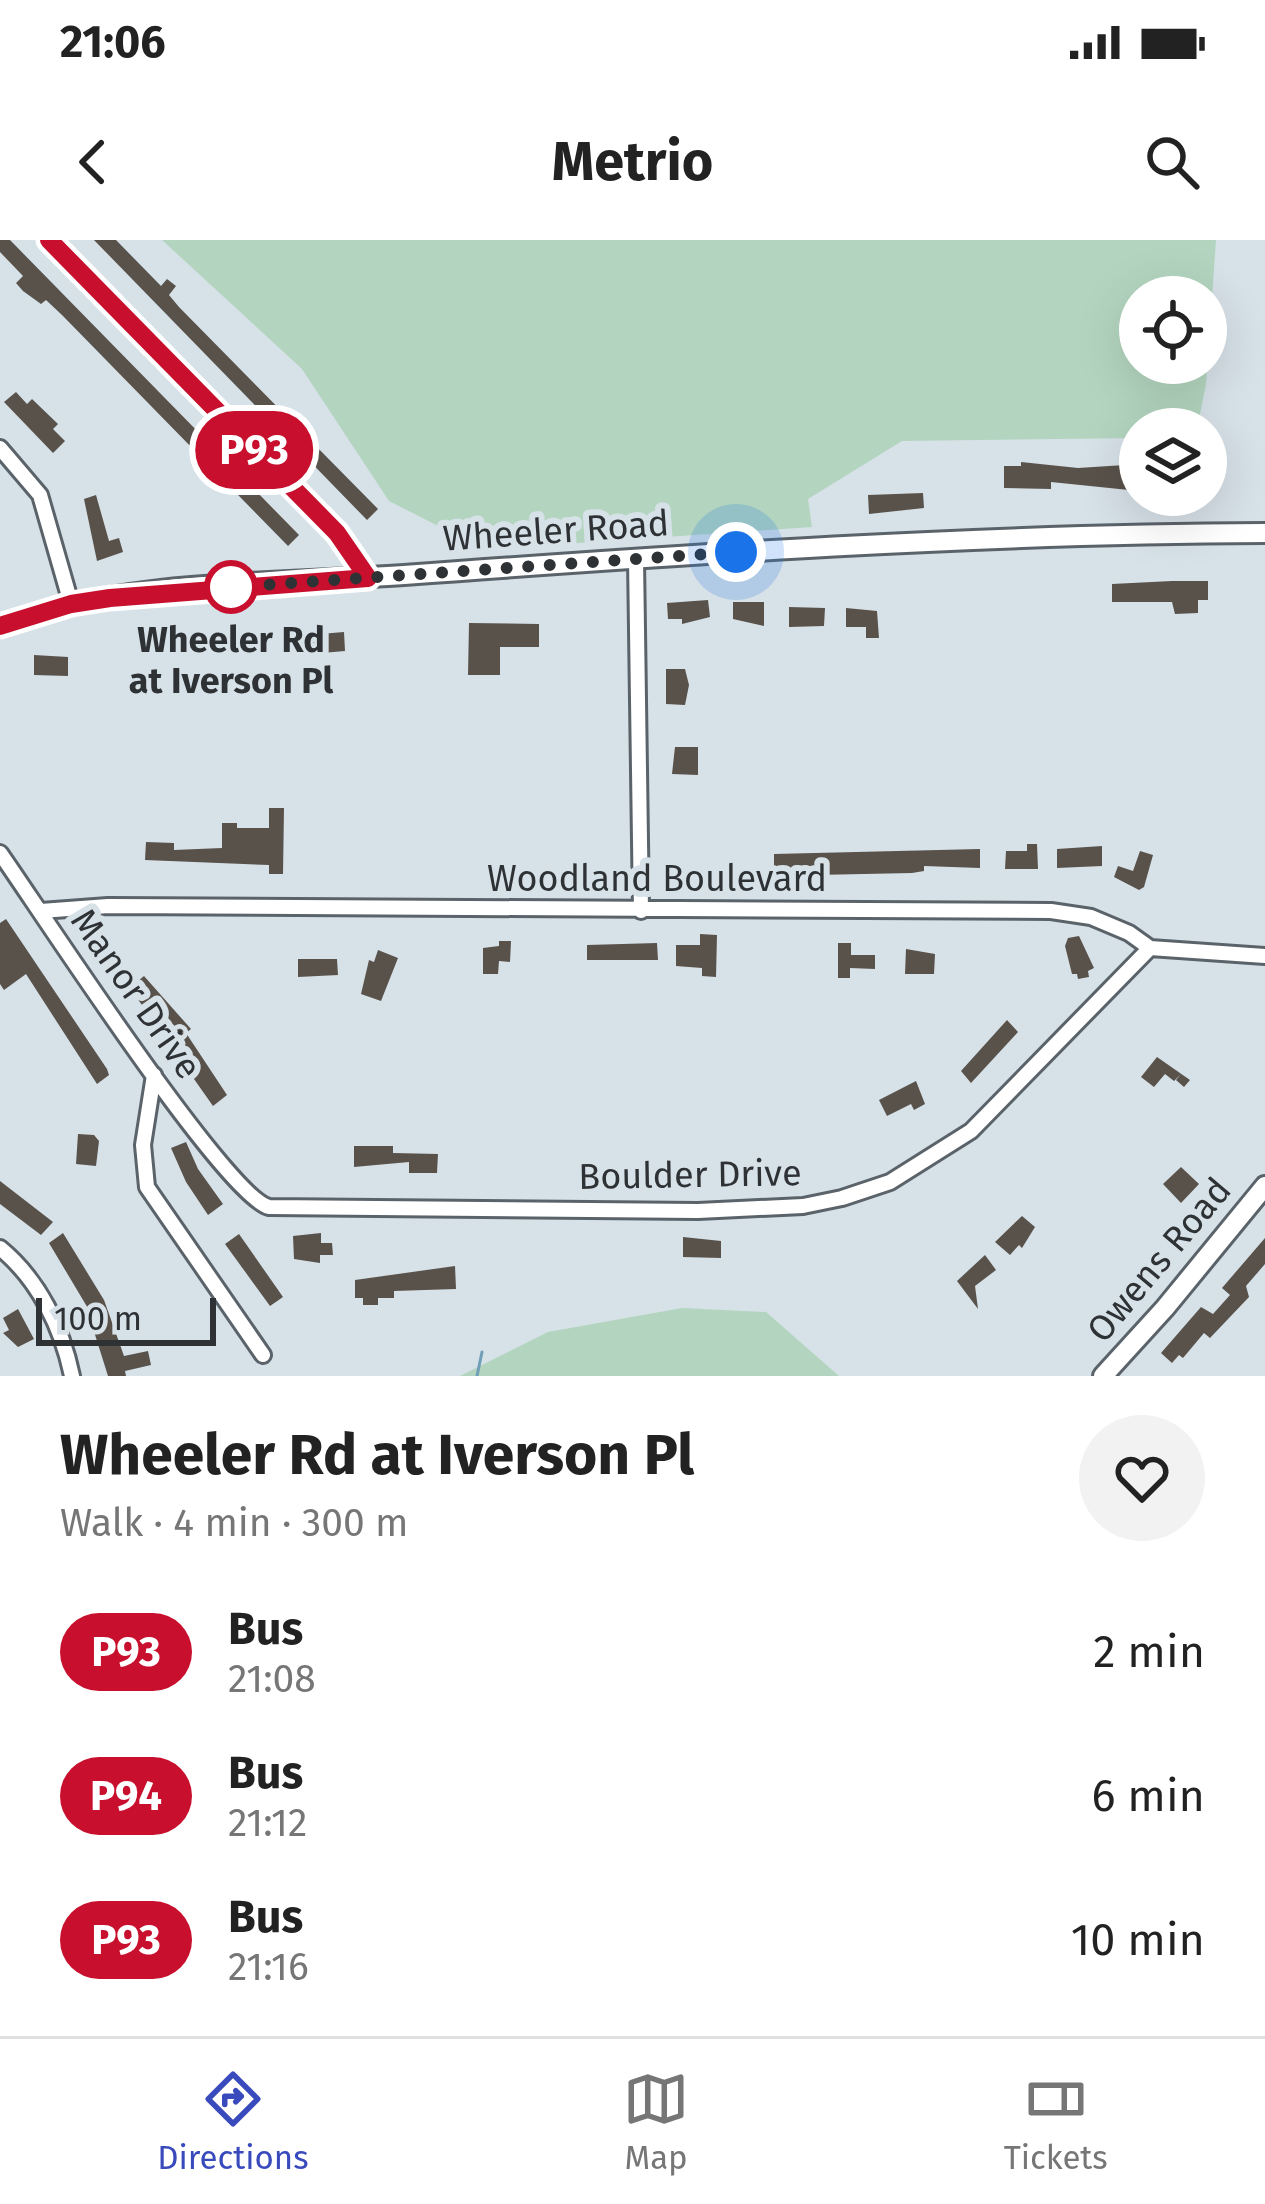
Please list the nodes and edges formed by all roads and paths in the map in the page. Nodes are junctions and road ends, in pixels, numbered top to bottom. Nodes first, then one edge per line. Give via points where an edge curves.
1 (49, 240) edge
2 (0, 448) edge
3 (1265, 533) edge
4 (636, 559) junction
5 (368, 578) junction
6 (71, 604) junction
7 (0, 626) edge
8 (0, 853) edge
9 (41, 911) junction
10 (641, 911) junction
11 (1150, 948) junction
12 (1265, 956) edge
13 (154, 1076) junction
14 (227, 1166) joint
15 (1265, 1186) edge
16 (0, 1248) edge
17 (263, 1355) dead end
18 (72, 1376) edge
19 (1103, 1376) edge

1 - 5 main road via 337,533
2 - 6 street via 40,495
3 - 4 main road, Wheeler Road via 944,540
4 - 5 main road, Wheeler Road
4 - 10 street
5 - 6 main road, Wheeler Road
6 - 7 main road, Wheeler Road
8 - 9 street, Manor Drive
9 - 10 street, Woodland Boulevard
9 - 13 street, Manor Drive
10 - 11 street, Woodland Boulevard via 1051,910 1091,917
11 - 12 street, Woodland Boulevard
11 - 14 street, Boulder Drive via 971,1131 890,1182 842,1198 698,1211 269,1207 251,1198
13 - 14 street, Manor Drive
13 - 17 street via 143,1144 147,1186
15 - 19 main road, Owens Road
16 - 18 street via 40,1294

